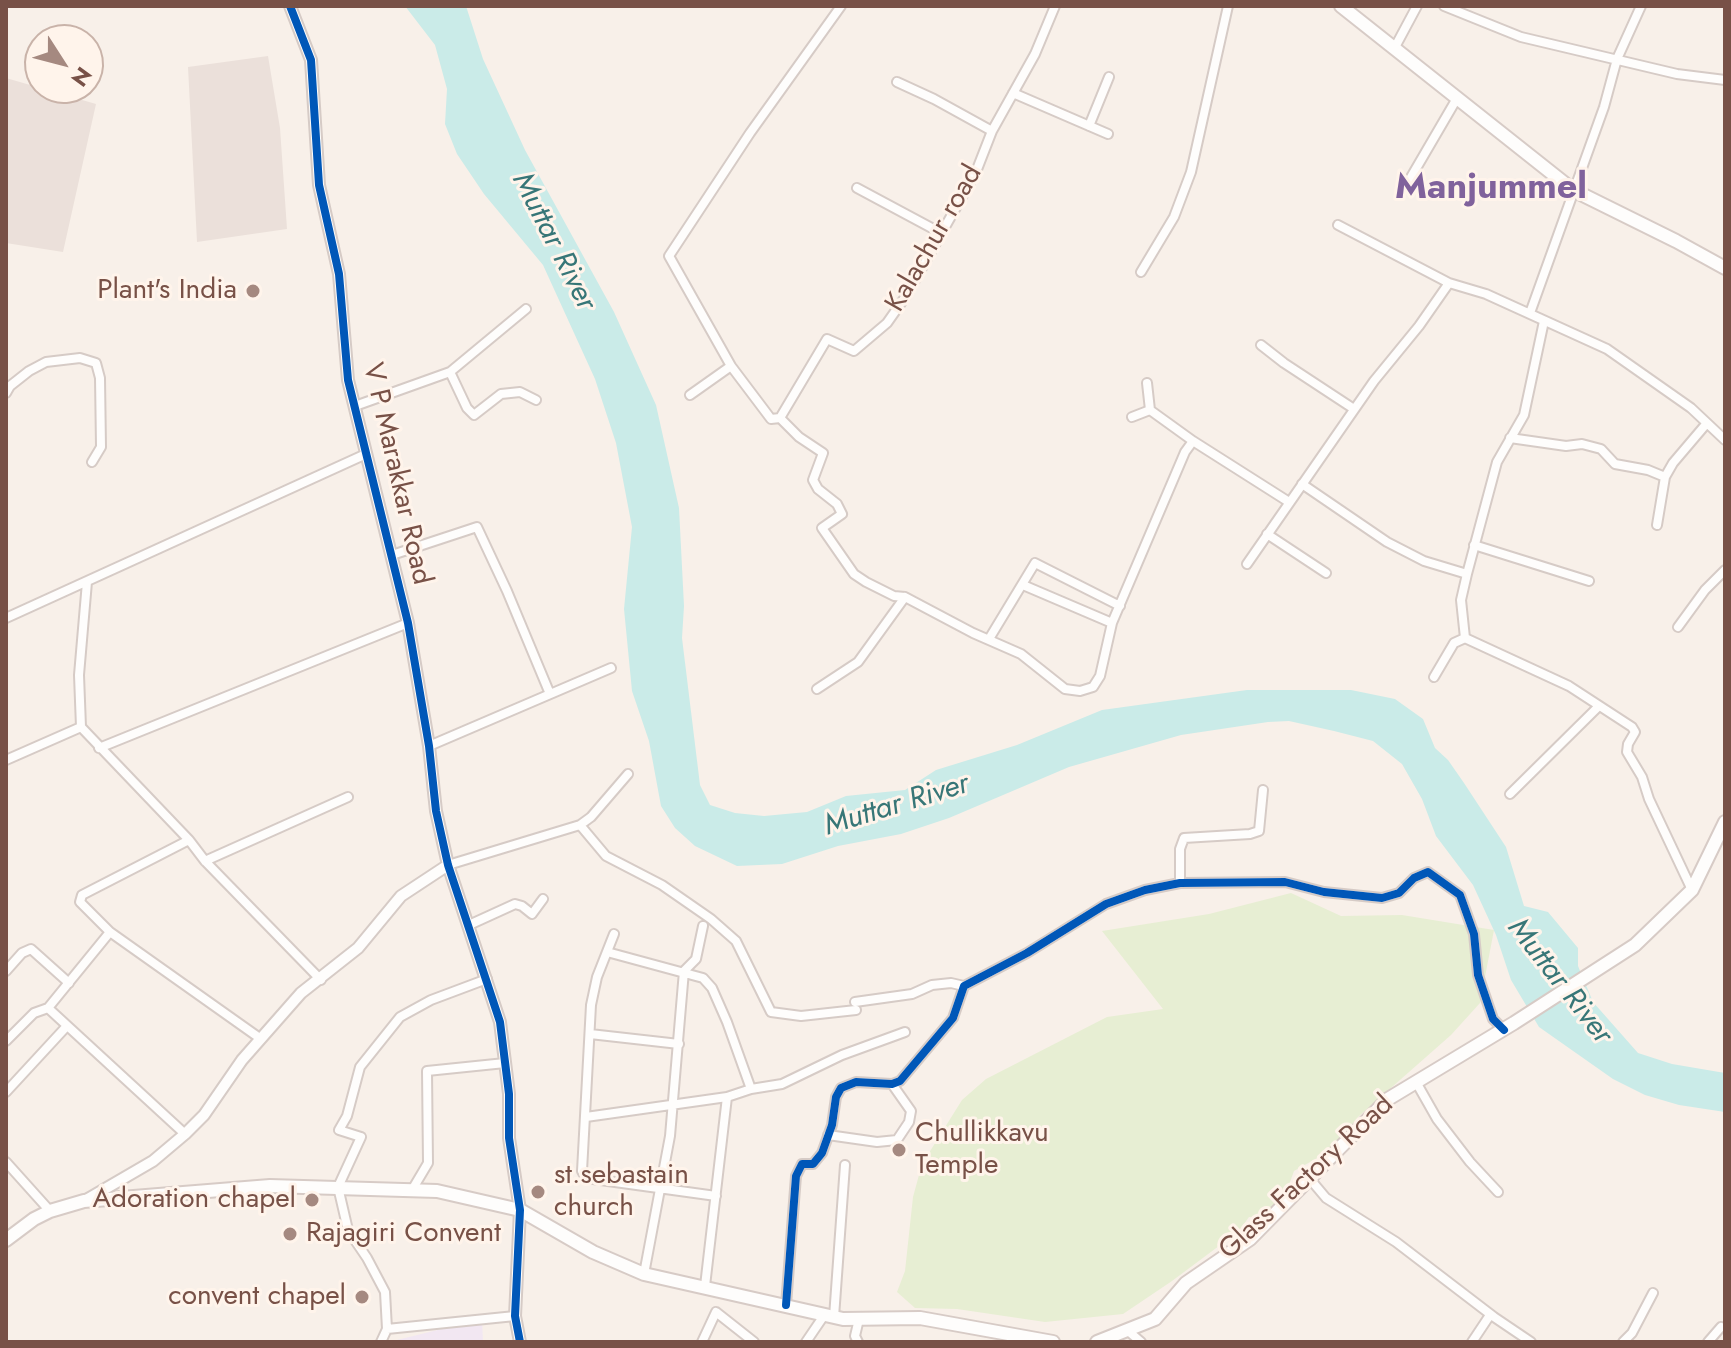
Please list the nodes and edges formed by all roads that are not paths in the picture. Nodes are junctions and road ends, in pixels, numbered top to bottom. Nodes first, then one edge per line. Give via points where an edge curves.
1 (290, 6) edge
2 (841, 6) edge
3 (1055, 6) edge
4 (1228, 6) edge
5 (1341, 6) edge
6 (1417, 6) edge
7 (1444, 6) edge
8 (1641, 6) edge
9 (1394, 49) junction
10 (1617, 59) junction
11 (1109, 77) dead end
12 (1725, 80) edge
13 (897, 82) dead end
14 (1013, 93) junction
15 (1456, 100) junction
16 (1089, 126) junction
17 (992, 131) junction
18 (1108, 134) dead end
19 (1407, 184) dead end
20 (857, 188) dead end
21 (1573, 190) junction
22 (1338, 225) dead end
23 (941, 233) junction
24 (1725, 268) edge
25 (1141, 272) dead end
26 (1449, 283) junction
27 (526, 309) dead end
28 (1530, 313) junction
29 (1544, 321) junction
30 (1261, 345) dead end
31 (731, 366) junction
32 (450, 372) junction
33 (1147, 383) dead end
34 (6, 393) edge
35 (690, 395) dead end
36 (536, 400) dead end
37 (355, 406) junction
38 (1354, 409) junction
39 (1150, 410) junction
40 (1132, 417) dead end
41 (780, 418) junction
42 (1707, 423) junction
43 (1510, 438) junction
44 (1725, 440) edge
45 (1193, 441) junction
46 (366, 454) junction
47 (92, 462) dead end
48 (1665, 477) junction
49 (1302, 484) junction
50 (1289, 502) junction
51 (1657, 525) dead end
52 (1267, 534) junction
53 (1474, 545) junction
54 (392, 555) junction
55 (1247, 564) dead end
56 (1725, 570) edge
57 (1326, 573) dead end
58 (1467, 574) junction
59 (1589, 581) dead end
60 (87, 582) junction
61 (1023, 585) junction
62 (905, 597) junction
63 (1120, 606) junction
64 (6, 618) edge
65 (408, 623) junction
66 (1112, 623) junction
67 (1678, 627) dead end
68 (1465, 638) junction
69 (989, 639) junction
70 (611, 668) dead end
71 (1434, 677) dead end
72 (817, 689) dead end
73 (550, 694) junction
74 (1599, 706) junction
75 (81, 727) junction
76 (429, 746) junction
77 (99, 748) junction
78 (6, 760) edge
79 (628, 774) dead end
80 (1263, 790) dead end
81 (1510, 794) dead end
82 (348, 797) dead end
83 (1725, 822) edge
84 (580, 825) junction
85 (189, 840) junction
86 (205, 861) junction
87 (448, 865) junction
88 (1180, 883) junction
89 (1692, 890) junction
90 (543, 899) dead end
91 (469, 925) junction
92 (703, 926) dead end
93 (110, 932) junction
94 (614, 934) dead end
95 (607, 952) junction
96 (6, 971) edge
97 (684, 971) junction
98 (487, 979) junction
99 (321, 980) junction
100 (69, 983) junction
101 (964, 986) junction
102 (48, 1008) junction
103 (1509, 1026) junction
104 (66, 1027) junction
105 (905, 1032) dead end
106 (590, 1034) junction
107 (261, 1039) junction
108 (6, 1041) edge
109 (679, 1044) junction
110 (505, 1063) junction
111 (1416, 1082) junction
112 (892, 1084) junction
113 (751, 1089) junction
114 (6, 1092) edge
115 (727, 1097) junction
116 (673, 1103) junction
117 (586, 1117) junction
118 (185, 1134) junction
119 (828, 1135) junction
120 (6, 1162) edge
121 (845, 1165) dead end
122 (1310, 1179) junction
123 (338, 1187) junction
124 (662, 1188) junction
125 (412, 1190) junction
126 (1498, 1192) dead end
127 (716, 1196) junction
128 (84, 1201) junction
129 (520, 1210) junction
130 (50, 1211) junction
131 (11, 1234) edge
132 (644, 1274) junction
133 (705, 1286) junction
134 (725, 1291) junction
135 (1653, 1293) dead end
136 (786, 1305) junction
137 (716, 1312) junction
138 (830, 1315) junction
139 (1490, 1315) junction
140 (515, 1316) junction
141 (859, 1319) junction
142 (1721, 1327) dead end
143 (387, 1329) junction
144 (1127, 1330) junction
145 (1103, 1341) edge
146 (381, 1342) edge
147 (520, 1342) edge
148 (702, 1342) edge
149 (754, 1342) edge
150 (806, 1342) edge
151 (858, 1342) edge
152 (1053, 1342) edge
153 (1141, 1342) edge
154 (1472, 1342) edge
155 (1531, 1342) edge
156 (1623, 1342) edge
157 (1708, 1342) edge

1 - 37 street, V P Marakkar Road via 311,60 319,185 339,274
2 - 31 street via 669,256
3 - 14 street, Kalachur road
4 - 25 street via 1191,172 1174,217
5 - 9 main road
6 - 9 street
7 - 10 street via 1521,37
8 - 10 street
9 - 15 main road
10 - 12 street
10 - 21 street
11 - 16 street
13 - 17 street
14 - 16 street
14 - 17 street, Kalachur road
15 - 19 street
15 - 21 main road
16 - 18 street
17 - 23 street, Kalachur road via 976,172
20 - 23 street
21 - 24 main road
21 - 28 street
22 - 26 street
23 - 41 street, Kalachur road via 887,323 854,351 827,339
26 - 28 street
26 - 38 street
27 - 32 street
28 - 29 street
29 - 42 street via 1607,349
29 - 43 street via 1524,415
30 - 38 street
31 - 35 street
31 - 41 street via 771,419
32 - 36 street via 474,415 501,394 520,392
32 - 37 street
33 - 39 street
34 - 47 street via 46,362 80,358 96,363 101,447
37 - 46 street, V P Marakkar Road
38 - 49 street
39 - 40 street
39 - 45 street
41 - 62 street via 823,453 813,480 842,514 822,528 834,549 854,574
42 - 44 street
42 - 48 street
43 - 48 street via 1582,444 1601,449 1615,464
43 - 53 street via 1497,462
45 - 50 street
45 - 63 street
46 - 54 street, V P Marakkar Road
46 - 60 street
48 - 51 street
49 - 50 street
49 - 58 street via 1387,542
50 - 52 street
52 - 55 street
52 - 57 street
53 - 58 street
53 - 59 street
54 - 65 street, V P Marakkar Road
54 - 73 street via 477,527
56 - 67 street
58 - 68 street via 1461,600
60 - 64 street
60 - 75 street via 79,675
61 - 63 street via 1035,563
61 - 66 street
61 - 69 street
62 - 69 street
62 - 72 street via 858,662
63 - 66 street
65 - 76 street, V P Marakkar Road
65 - 77 street
66 - 69 street via 1100,676 1093,687 1080,691 1065,689 1021,654
68 - 71 street via 1454,643
68 - 74 street via 1569,686
70 - 73 street
73 - 76 street
74 - 81 street
74 - 89 street via 1635,732 1627,752
75 - 77 street
75 - 78 street
76 - 87 street, V P Marakkar Road
77 - 85 street
79 - 84 street
80 - 88 street via 1259,831 1184,838
82 - 86 street
83 - 89 main road, Glass Factory Road
84 - 87 street
84 - 101 street via 606,856 662,885 736,941 771,1012 801,1016 912,994 932,985
85 - 86 street
85 - 93 street via 82,895 80,902
86 - 99 street
87 - 91 street, V P Marakkar Road
87 - 99 street via 401,896 358,948
88 - 101 street via 1106,904
88 - 103 street via 1285,882 1382,898 1399,893 1428,872 1460,895 1493,1019
89 - 103 main road, Glass Factory Road via 1635,945
90 - 91 street via 532,914 515,904
91 - 98 street, V P Marakkar Road
92 - 97 street via 696,959
93 - 100 street
93 - 107 street
94 - 95 street
95 - 97 street
95 - 106 street via 591,1005
96 - 100 street via 31,949
97 - 109 street
97 - 113 street via 712,988
98 - 110 street, V P Marakkar Road
98 - 123 street via 400,1017 360,1067 339,1130 361,1137
99 - 107 street via 301,993
100 - 102 street
101 - 112 street via 953,1018
102 - 104 street
102 - 108 street via 34,1013
103 - 111 main road, Glass Factory Road
104 - 114 street
104 - 118 street
105 - 113 street via 842,1055 793,1081
106 - 109 street
106 - 117 street
107 - 118 street
109 - 116 street
110 - 125 street via 427,1071 428,1163
110 - 129 street, V P Marakkar Road
111 - 122 main road, Glass Factory Road via 1388,1099
111 - 126 street via 1437,1119
112 - 119 street via 856,1082 841,1088
112 - 119 street via 911,1111 897,1140
113 - 115 street
115 - 116 street
115 - 127 street
116 - 117 street
116 - 124 street
117 - 124 street via 586,1178
118 - 128 street via 153,1161
119 - 136 street via 822,1153 813,1164 802,1164 796,1176
120 - 130 street
121 - 138 street
122 - 139 street via 1326,1198 1396,1242
122 - 144 main road, Glass Factory Road via 1250,1239 1186,1283 1155,1319
123 - 125 main road
123 - 128 main road via 270,1186
123 - 143 street via 348,1230 385,1292
124 - 127 street
124 - 132 street
125 - 129 main road
127 - 133 street
128 - 130 main road
129 - 132 main road
129 - 140 street, V P Marakkar Road
130 - 131 main road
132 - 133 main road
133 - 134 main road
134 - 136 main road
134 - 137 street
135 - 156 street
136 - 138 main road
137 - 148 street
137 - 149 street
138 - 141 main road
138 - 150 street
139 - 154 street
139 - 155 street
140 - 143 street
140 - 147 street, V P Marakkar Road
141 - 151 street
141 - 152 main road via 920,1318
142 - 157 street
143 - 146 street
144 - 145 main road, Glass Factory Road
144 - 153 street

